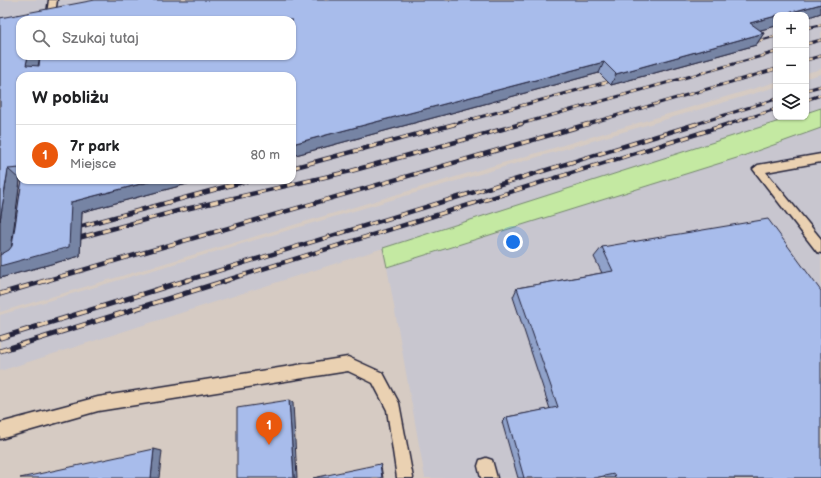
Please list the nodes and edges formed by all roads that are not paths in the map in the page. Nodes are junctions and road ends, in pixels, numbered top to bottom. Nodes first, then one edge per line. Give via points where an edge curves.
1 (52, 0) edge
2 (50, 16) edge
3 (821, 158) edge
4 (821, 248) edge
5 (0, 430) edge
6 (405, 478) edge

1 - 2 lane
3 - 4 lane via 758,169
5 - 6 lane via 98,404 348,364 378,378 394,408

